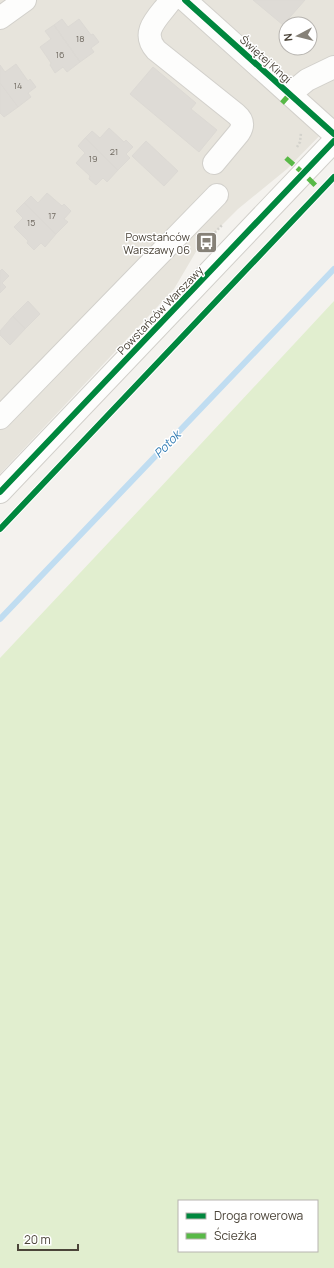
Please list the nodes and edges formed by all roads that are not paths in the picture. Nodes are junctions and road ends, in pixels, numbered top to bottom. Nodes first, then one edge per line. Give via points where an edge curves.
1 (25, 0) edge
2 (171, 0) edge
3 (185, 0) edge
4 (0, 18) edge
5 (334, 67) edge
6 (290, 94) junction
7 (334, 134) edge
8 (334, 141) edge
9 (214, 163) dead end
10 (217, 195) dead end
11 (0, 418) edge
12 (0, 492) edge

1 - 4 street
2 - 9 street via 150,28 151,45 236,114 243,123 239,133
3 - 6 street, Świętej Kingi
5 - 6 street via 306,80
6 - 7 street, Świętej Kingi
8 - 12 street, Powstańców Warszawy
10 - 11 street

